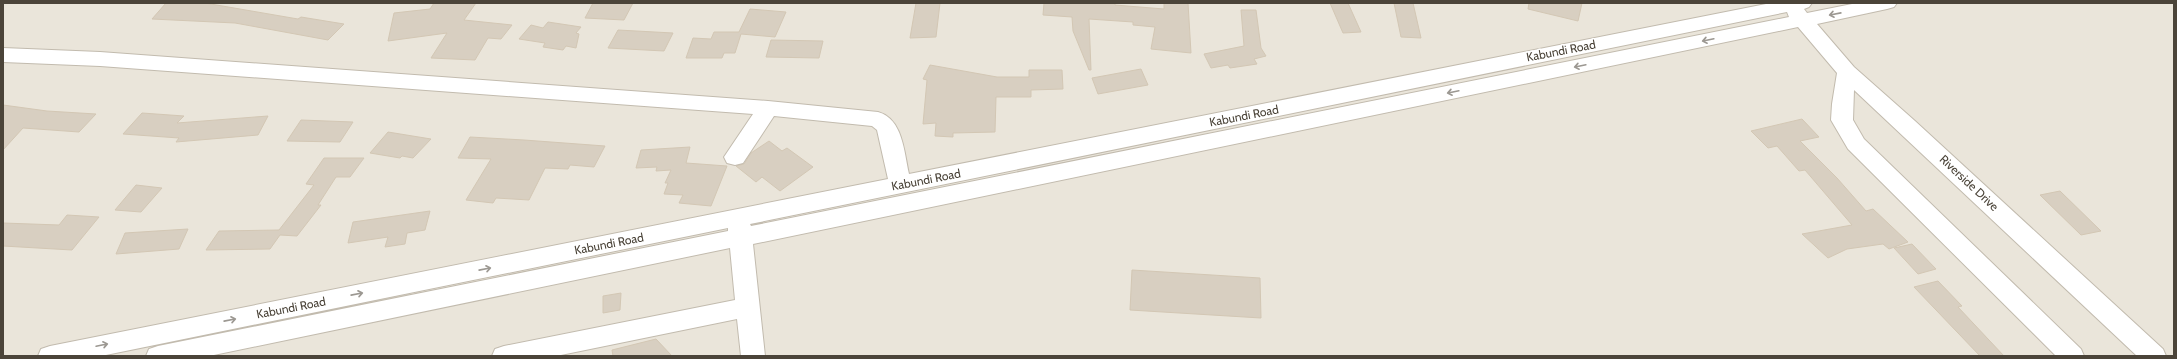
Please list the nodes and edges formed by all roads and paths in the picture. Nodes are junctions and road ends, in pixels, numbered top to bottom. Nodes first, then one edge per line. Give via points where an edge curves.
1 (1887, 3) edge
2 (1796, 8) edge
3 (3, 54) edge
4 (1847, 72) junction
5 (768, 108) junction
6 (1178, 138) junction
7 (734, 157) dead end
8 (901, 185) junction
9 (739, 228) junction
10 (748, 307) junction
11 (150, 349) edge
12 (50, 356) edge
13 (504, 356) edge
14 (753, 356) edge
15 (2072, 356) edge
16 (2154, 356) edge

1 -> 2 street, Kabundi Road
2 - 4 street, Riverside Drive
2 - 6 street, Kabundi Road
3 - 5 street
4 - 15 street via 1842,120 1856,144
4 - 16 street, Riverside Drive
5 - 7 street
5 - 8 street via 878,119 887,127
6 - 8 street, Kabundi Road
6 - 9 street, Kabundi Road
8 - 9 street, Kabundi Road
9 - 10 street
9 - 11 street, Kabundi Road
10 - 13 street
10 - 14 street
12 -> 11 street, Kabundi Road

